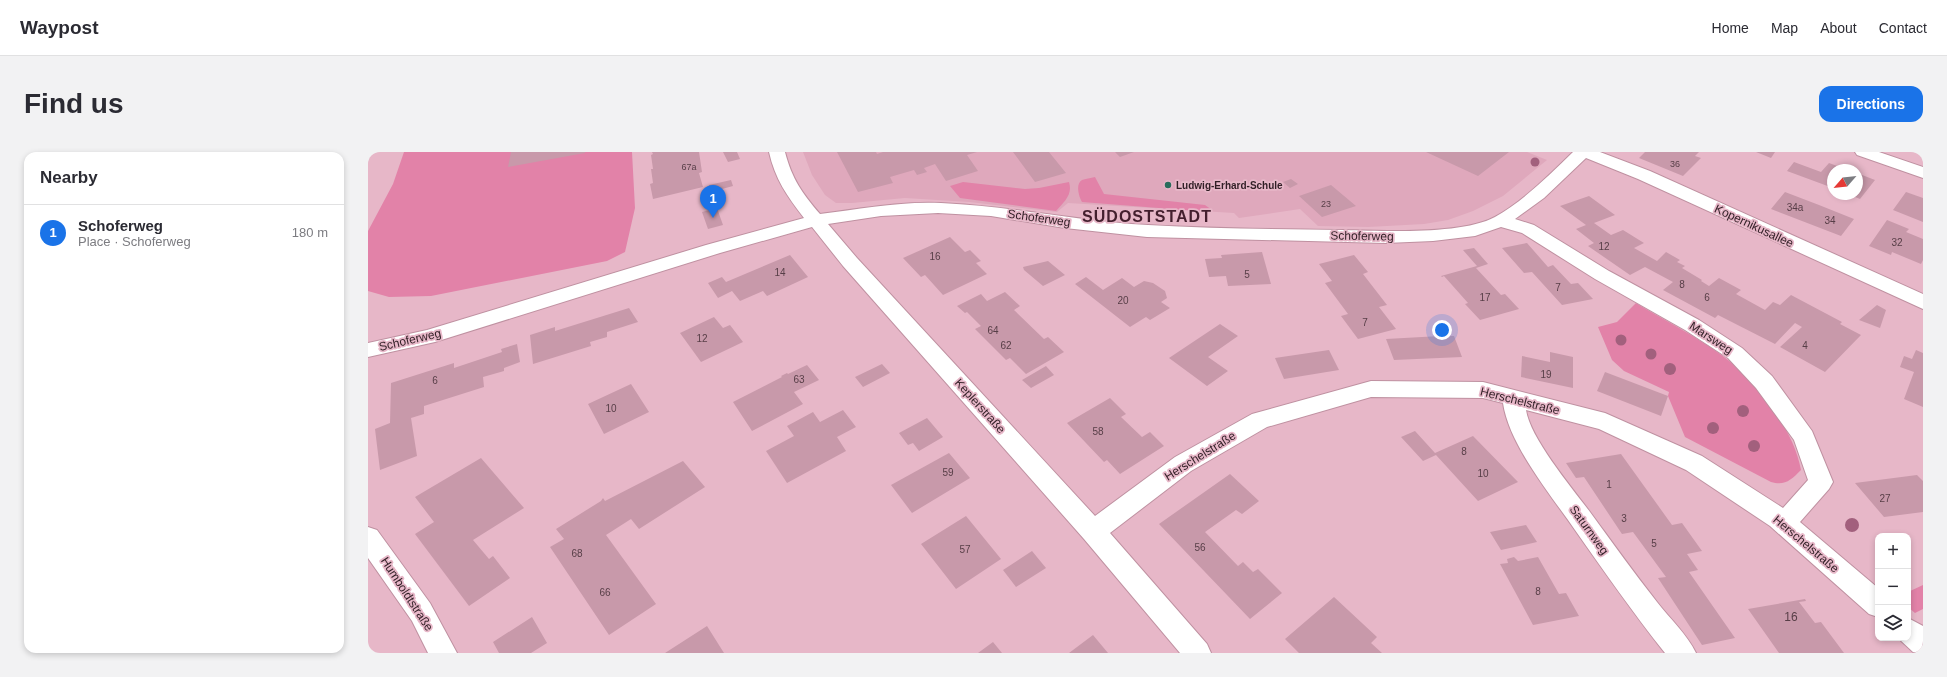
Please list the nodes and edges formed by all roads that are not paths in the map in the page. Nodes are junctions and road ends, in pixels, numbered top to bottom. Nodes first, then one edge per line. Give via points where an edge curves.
1 (777, 152) edge
2 (1584, 152) edge
3 (1863, 152) edge
4 (1923, 173) edge
5 (816, 220) junction
6 (1501, 221) junction
7 (1923, 302) edge
8 (368, 350) edge
9 (1514, 398) junction
10 (1784, 524) junction
11 (1093, 531) junction
12 (368, 538) edge
13 (1875, 602) edge
14 (1911, 634) edge
15 (1923, 644) edge
16 (442, 653) edge
17 (1197, 653) edge
18 (1682, 653) edge

1 - 5 street, Keplerstraße via 782,172 796,196
2 - 6 street, Schoferweg via 1538,194
2 - 7 street, Kopernikusallee via 1644,175
3 - 4 street
5 - 6 street, Schoferweg via 881,211 938,208 991,211 1148,231 1386,237 1476,230
5 - 8 street, Schoferweg via 428,337
5 - 11 street, Keplerstraße via 855,268
6 - 10 street, Marsweg via 1528,229 1602,275 1692,325 1735,353 1764,382 1804,437 1821,482
9 - 10 street, Herschelstraße via 1606,422 1694,463
9 - 11 street, Herschelstraße via 1483,390 1371,389 1260,420 1183,464
9 - 18 street, Saturnweg via 1516,418 1547,472 1648,611
10 - 13 street, Herschelstraße
11 - 17 street, Keplerstraße
12 - 16 street, Humboldtstraße via 421,612
14 - 15 street

